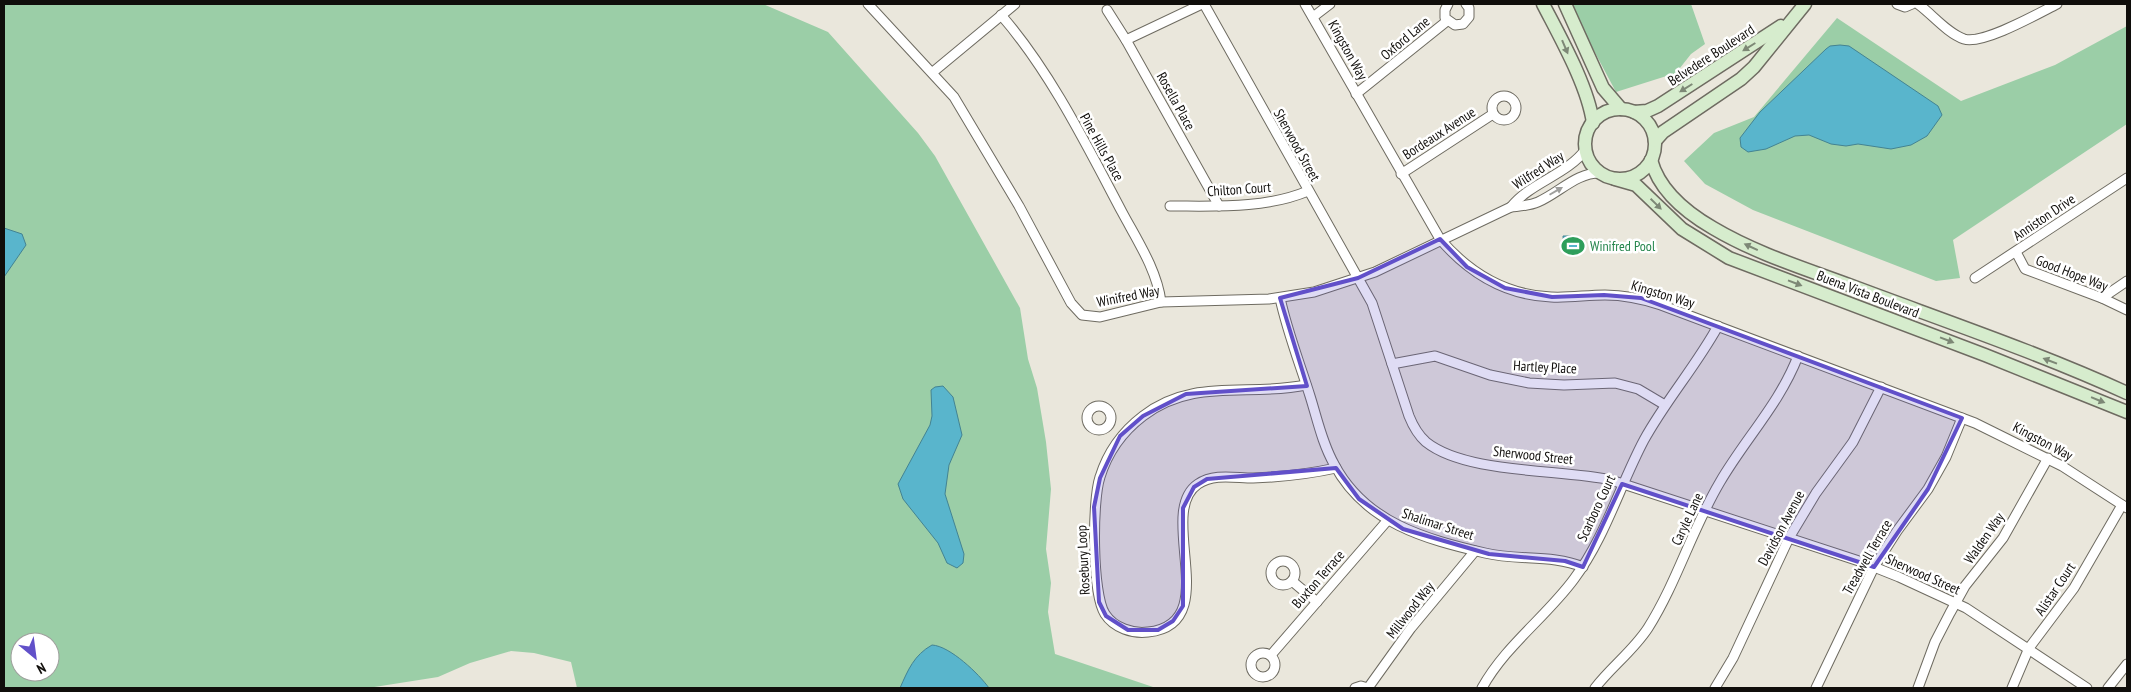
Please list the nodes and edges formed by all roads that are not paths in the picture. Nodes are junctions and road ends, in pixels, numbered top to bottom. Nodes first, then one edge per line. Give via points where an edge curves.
1 (870, 4) edge
2 (1015, 4) edge
3 (1203, 4) edge
4 (1305, 4) edge
5 (1330, 4) edge
6 (1448, 4) edge
7 (1466, 4) edge
8 (1543, 4) edge
9 (1565, 4) edge
10 (1897, 4) edge
11 (1912, 4) edge
12 (1918, 4) edge
13 (2057, 4) edge
14 (2043, 7) edge
15 (1802, 8) edge
16 (1107, 10) dead end
17 (1001, 16) junction
18 (1313, 17) junction
19 (1447, 21) junction
20 (1126, 40) junction
21 (933, 72) junction
22 (1356, 94) junction
23 (1628, 110) junction
24 (1493, 114) dead end
25 (1593, 122) junction
26 (1655, 140) junction
27 (1586, 149) junction
28 (1652, 160) junction
29 (1601, 173) junction
30 (1401, 174) junction
31 (2127, 178) edge
32 (1615, 179) junction
33 (1308, 192) junction
34 (1170, 206) dead end
35 (1219, 206) junction
36 (1511, 207) junction
37 (1440, 239) junction
38 (2016, 252) junction
39 (1358, 278) junction
40 (1975, 278) dead end
41 (2127, 281) edge
42 (1280, 298) junction
43 (2102, 298) junction
44 (1161, 302) junction
45 (2127, 310) edge
46 (1718, 326) junction
47 (1798, 356) junction
48 (1392, 364) junction
49 (1306, 384) junction
50 (1881, 387) junction
51 (2127, 394) edge
52 (1666, 406) junction
53 (2127, 412) edge
54 (1962, 418) junction
55 (1108, 426) dead end
56 (1120, 436) junction
57 (2048, 458) junction
58 (1336, 468) junction
59 (1622, 484) junction
60 (2125, 506) edge
61 (1706, 511) junction
62 (1387, 520) junction
63 (1789, 538) junction
64 (1475, 551) junction
65 (1582, 567) junction
66 (1874, 567) junction
67 (1292, 581) dead end
68 (1317, 602) junction
69 (1956, 603) junction
70 (2029, 648) junction
71 (1271, 655) dead end
72 (2127, 664) edge
73 (1355, 688) edge
74 (1368, 688) edge
75 (1482, 688) edge
76 (1595, 688) edge
77 (1715, 688) edge
78 (1816, 688) edge
79 (1918, 688) edge
80 (2012, 688) edge
81 (2087, 688) edge
82 (2108, 688) edge

1 - 21 street, Winifred Way
2 - 17 street
3 - 20 street
3 - 33 street, Sherwood Street
4 - 18 street, Kingston Way
5 - 18 street
6 - 19 street, Oxford Lane via 1444,14
7 - 19 street, Oxford Lane via 1470,13 1466,21 1459,25
8 -> 25 main road via 1561,37 1586,96
9 - 23 main road via 1603,88
10 - 11 street via 1905,7
12 - 14 street via 1958,36 1972,40 2006,28
13 - 14 street
15 -> 23 main road, Belvedere Boulevard via 1771,34 1658,106 1647,111
15 - 26 main road, Belvedere Boulevard via 1741,79
16 - 20 street, Rosella Place
17 - 21 street
17 - 44 street, Pine Hills Place via 1031,54 1100,172 1150,266
18 - 22 street, Kingston Way
19 - 22 street, Oxford Lane
20 - 35 street, Rosella Place
21 - 44 street, Winifred Way via 977,132 1076,310 1082,315 1100,317
22 - 30 street, Kingston Way
23 - 25 main road via 1610,110
23 - 26 main road via 1649,123
24 - 30 street, Bordeaux Avenue
25 - 27 main road via 1588,131
26 - 28 main road, Buena Vista Boulevard
27 - 29 main road via 1594,167
27 - 36 street, Wilfred Way via 1575,162 1522,193
28 - 32 main road via 1636,175
51 -> 28 main road, Buena Vista Boulevard via 2002,342 1753,249 1712,228 1679,203 1661,184
29 - 32 main road, Buena Vista Boulevard
36 -> 29 street, Wilfred Way via 1539,202 1584,175
30 - 37 street, Kingston Way
31 - 38 street, Anniston Drive
32 -> 53 main road, Buena Vista Boulevard via 1636,185 1682,229 1729,258
33 - 35 street, Chilton Court via 1277,201
33 - 39 street, Sherwood Street
34 - 35 street, Chilton Court
36 - 37 street, Winifred Way
37 - 39 street, Winifred Way
37 - 46 street, Kingston Way via 1478,275 1519,292 1552,297 1604,295 1641,298
38 - 40 street, Anniston Drive
38 - 43 street, Good Hope Way via 2024,269
39 - 42 street, Winifred Way via 1314,292
39 - 48 street, Sherwood Street via 1376,311
41 - 43 street
42 - 44 street, Winifred Way
42 - 49 street, Shalimar Street
43 - 45 street, Good Hope Way
46 - 47 street, Kingston Way
46 - 52 street, Scarboro Court
47 - 50 street, Kingston Way
47 - 61 street, Caryle Lane via 1785,387 1730,465
48 - 52 street, Hartley Place via 1434,356 1490,375 1529,383 1615,383 1638,389
48 - 59 street, Sherwood Street via 1414,427 1434,448 1486,464 1577,474
49 - 56 street, Rosebury Loop via 1186,394 1154,408
49 - 58 street, Shalimar Street
50 - 54 street, Kingston Way
50 - 63 street, Davidson Avenue via 1853,442
52 - 59 street, Scarboro Court
54 - 57 street, Kingston Way
54 - 66 street, Treadwell Terrace via 1928,489
55 - 56 street
56 - 58 street, Rosebury Loop via 1106,462 1094,507 1098,594 1102,608 1113,622 1139,632 1166,626 1184,606 1183,508 1194,487 1215,478 1292,475
57 - 60 street, Kingston Way
57 - 69 street, Walden Way via 2003,538
58 - 62 street, Shalimar Street via 1359,499
59 - 61 street, Sherwood Street
59 - 65 street, Scarboro Court
60 - 70 street, Alistar Court via 2074,588
61 - 63 street, Sherwood Street
61 - 76 street, Caryle Lane via 1647,630
62 - 64 street, Shalimar Street via 1422,536
62 - 68 street, Buxton Terrace
63 - 66 street, Sherwood Street
63 - 77 street, Davidson Avenue via 1733,658
64 - 65 street, Shalimar Street via 1565,561
64 - 74 street, Millwood Way via 1411,628
65 - 75 street, Scarboro Court via 1564,592 1503,656
66 - 69 street, Sherwood Street
66 - 78 street, Treadwell Terrace
67 - 68 street
68 - 71 street, Buxton Terrace
69 - 70 street, Sherwood Street
69 - 79 street, Walden Way via 1935,642
70 - 80 street, Alistar Court
70 - 81 street, Sherwood Street
72 - 82 street
73 - 74 street, Millwood Way

